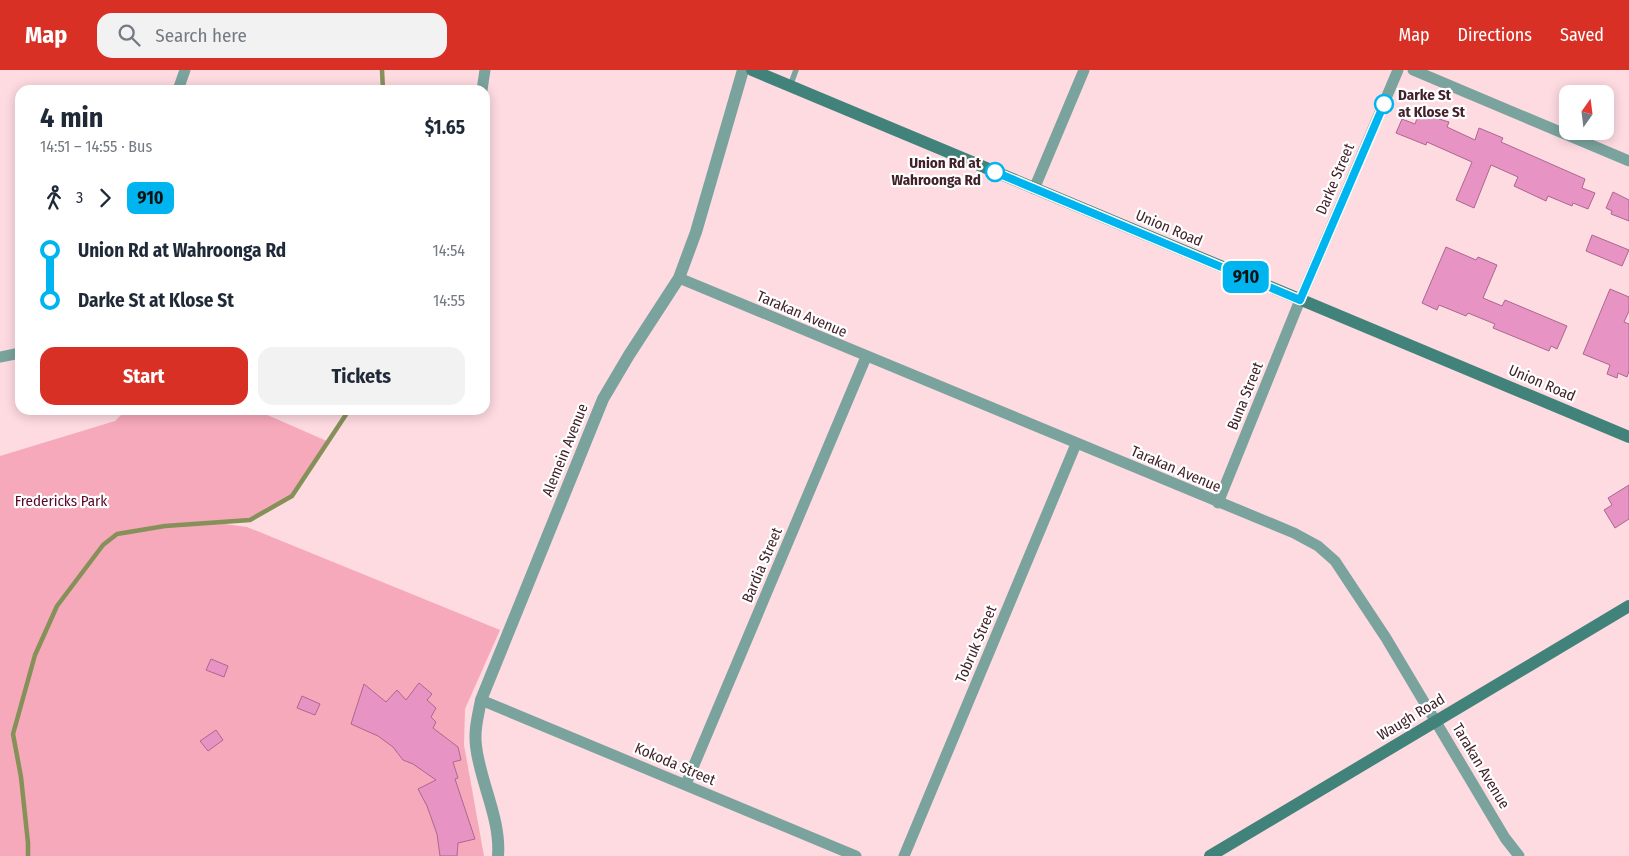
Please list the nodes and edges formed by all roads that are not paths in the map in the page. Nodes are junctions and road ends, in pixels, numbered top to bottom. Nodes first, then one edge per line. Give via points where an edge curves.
1 (185, 70) edge
2 (485, 70) edge
3 (743, 70) edge
4 (752, 70) edge
5 (796, 70) edge
6 (1084, 70) edge
7 (1398, 70) edge
8 (1413, 70) edge
9 (180, 85) edge
10 (483, 85) edge
11 (790, 86) junction
12 (1629, 161) edge
13 (1034, 189) junction
14 (679, 278) junction
15 (1300, 300) junction
16 (15, 354) edge
17 (0, 357) edge
18 (866, 357) junction
19 (1629, 437) edge
20 (1076, 444) junction
21 (1218, 503) junction
22 (1629, 606) edge
23 (482, 700) junction
24 (1436, 721) junction
25 (686, 784) junction
26 (498, 856) edge
27 (856, 856) edge
28 (904, 856) edge
29 (1210, 856) edge
30 (1519, 856) edge

1 - 9 street
2 - 10 street
3 - 14 street, Alemein Avenue via 696,232
4 - 11 main road, Union Road
5 - 11 lane
6 - 13 street
7 - 15 street, Darke Street
8 - 12 street
11 - 13 main road, Union Road
13 - 15 main road, Union Road
14 - 18 street, Tarakan Avenue
14 - 23 street, Alemein Avenue via 603,399
15 - 19 main road, Union Road
15 - 21 street, Buna Street
16 - 17 street
18 - 20 street, Tarakan Avenue
18 - 25 street, Bardia Street
20 - 21 street, Tarakan Avenue
20 - 28 street, Tobruk Street
21 - 24 street, Tarakan Avenue via 1294,533 1318,546 1335,561
22 - 24 main road, Waugh Road
23 - 25 street, Kokoda Street
23 - 26 street, Alemein Avenue via 476,723 476,747 493,817
24 - 29 main road, Waugh Road
24 - 30 street, Tarakan Avenue
25 - 27 street, Kokoda Street

